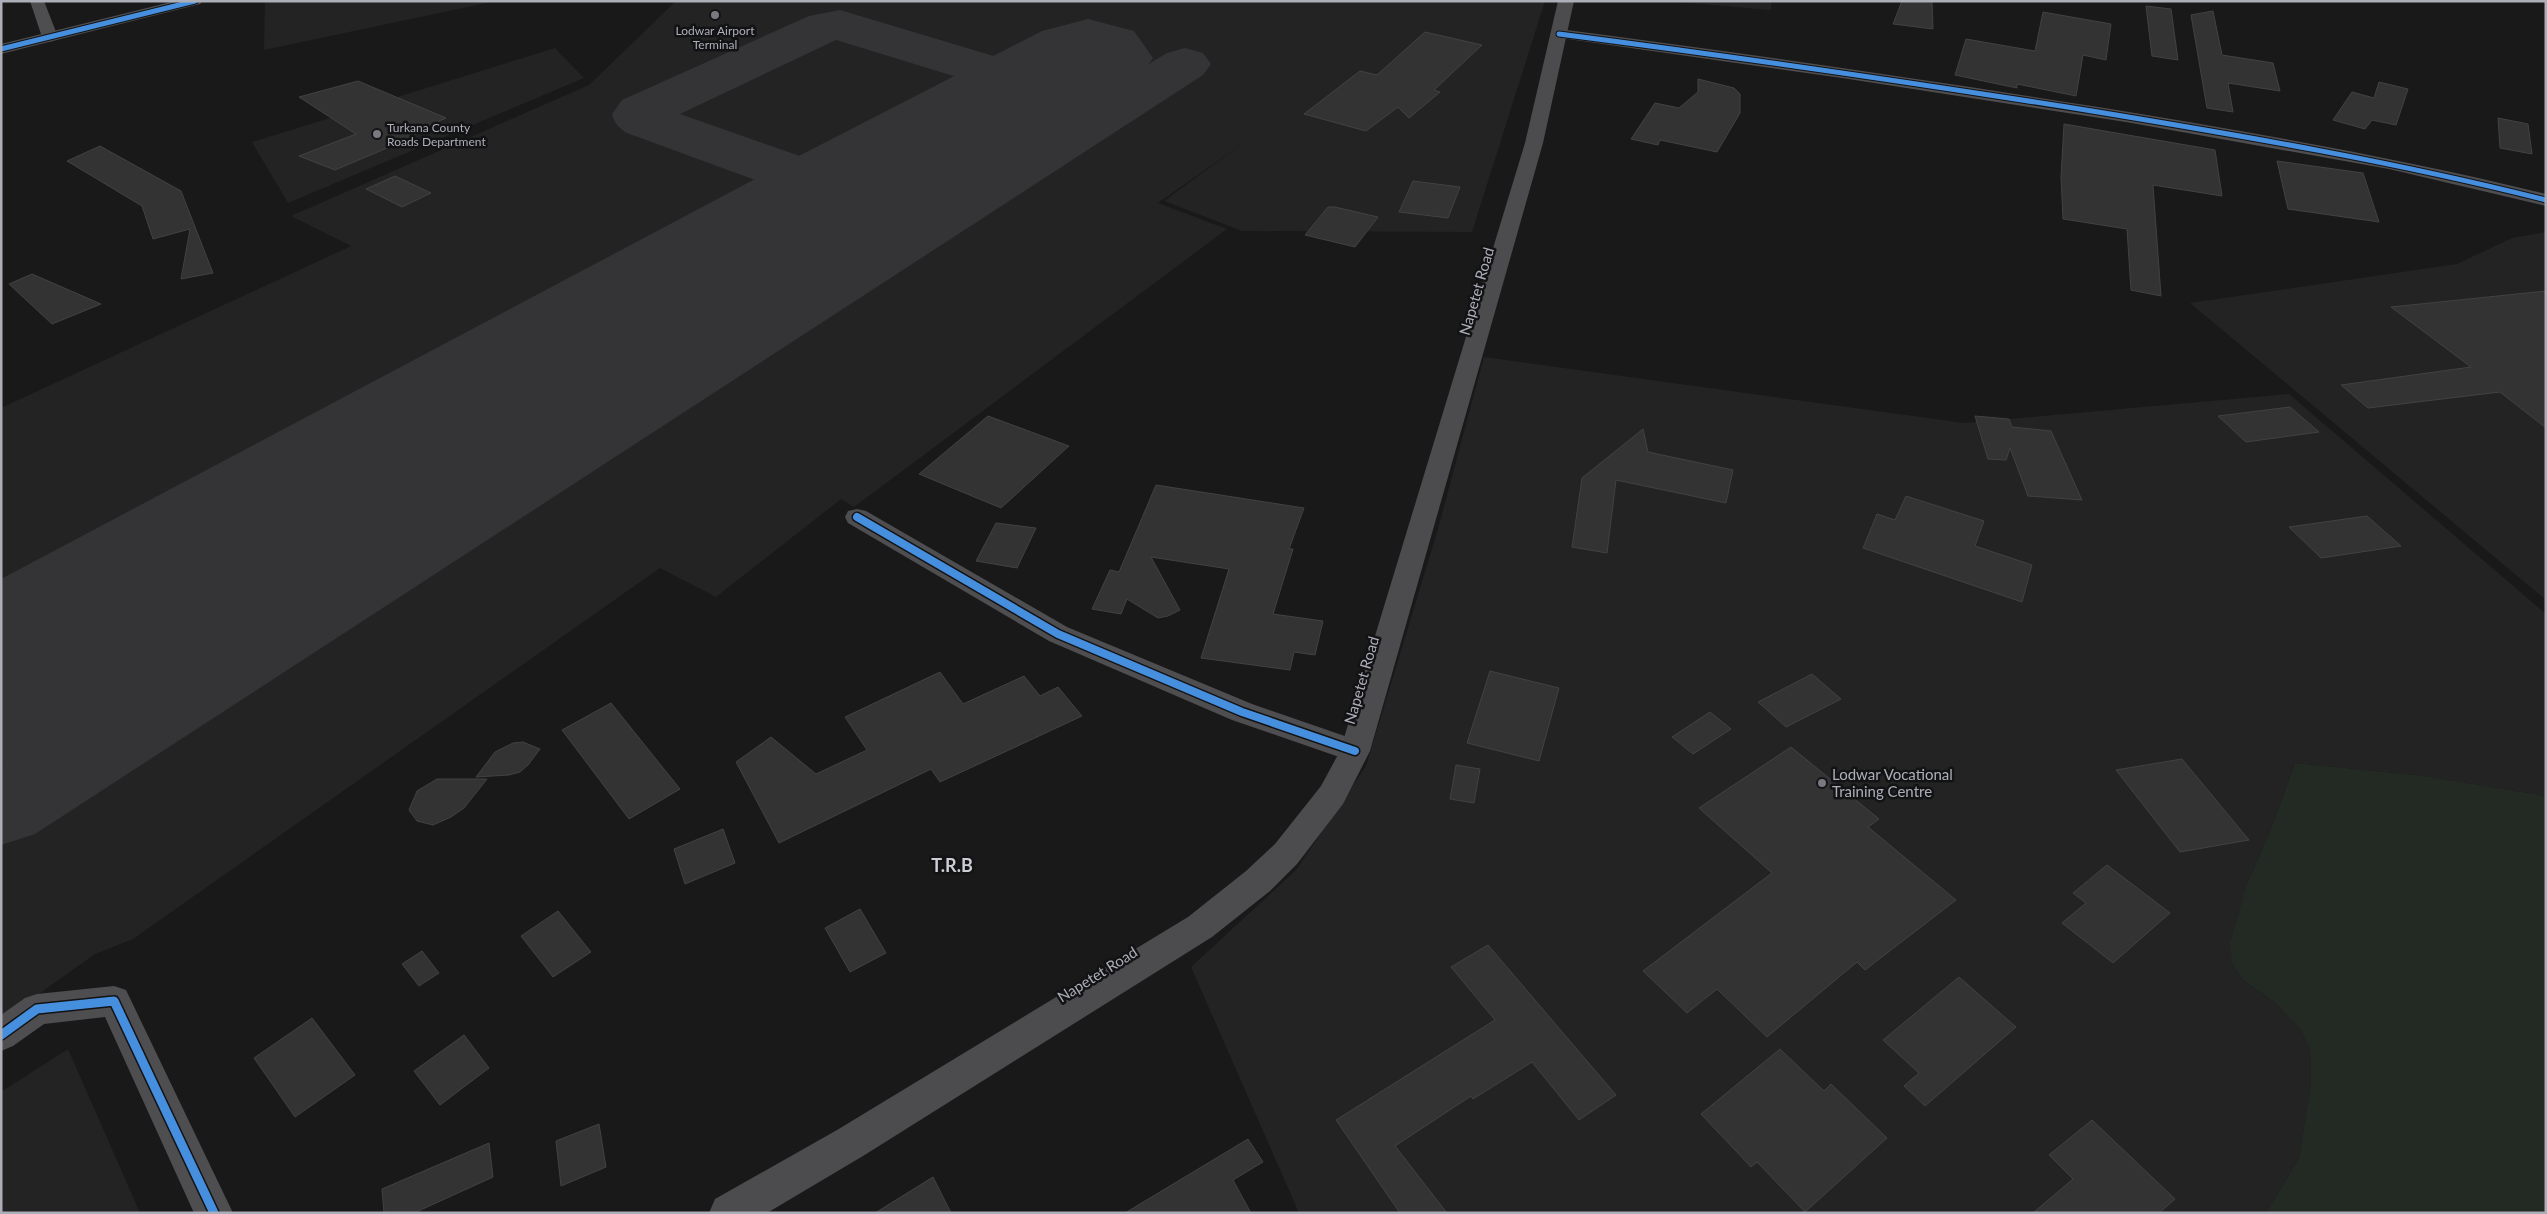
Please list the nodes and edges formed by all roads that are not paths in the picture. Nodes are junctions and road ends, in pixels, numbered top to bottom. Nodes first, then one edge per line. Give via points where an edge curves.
1 (37, 1) edge
2 (195, 1) edge
3 (1566, 1) edge
4 (1558, 34) junction
5 (50, 37) junction
6 (1, 49) edge
7 (2546, 200) edge
8 (857, 517) dead end
9 (1355, 751) junction
10 (1, 1035) edge
11 (214, 1213) edge
12 (728, 1213) edge

1 - 5 street
2 - 5 street
3 - 4 main road, Napetet Road
4 - 7 street via 1887,79 2330,151
4 - 9 main road, Napetet Road via 1534,143
5 - 6 street
8 - 9 street via 1058,634 1242,712
9 - 12 main road, Napetet Road via 1332,795 1286,854 1200,927 850,1143
10 - 11 street via 37,1009 114,1001

